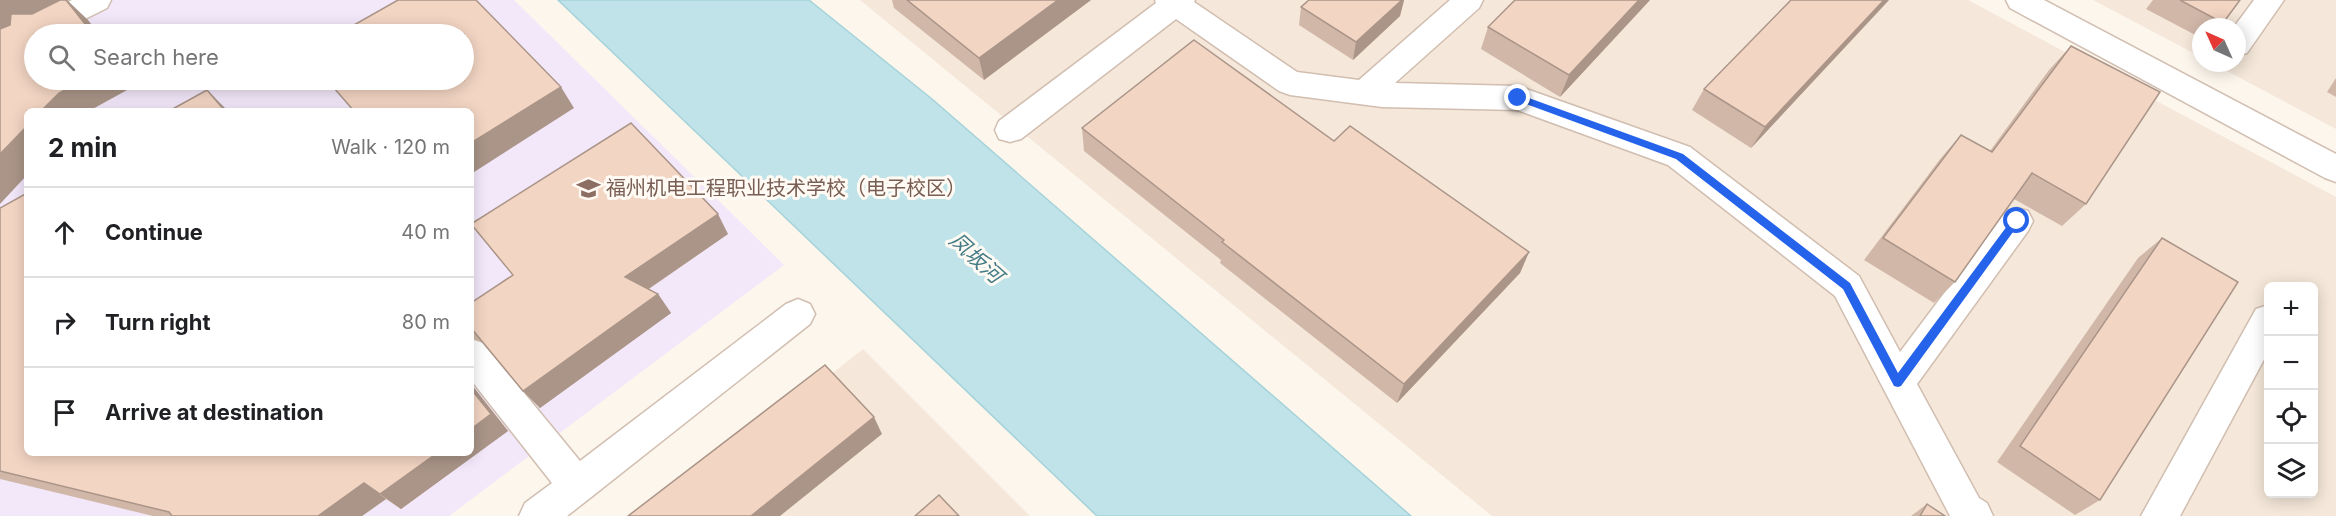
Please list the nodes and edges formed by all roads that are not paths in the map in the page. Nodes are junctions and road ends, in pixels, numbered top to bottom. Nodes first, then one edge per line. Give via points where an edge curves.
1 (97, 0) edge
2 (1469, 0) edge
3 (2020, 0) edge
4 (2270, 0) edge
5 (1175, 1) edge
6 (50, 24) edge
7 (2246, 33) edge
8 (24, 38) edge
9 (0, 50) edge
10 (1365, 93) junction
11 (1010, 129) dead end
12 (2336, 169) edge
13 (2017, 221) edge
14 (798, 314) dead end
15 (2264, 327) edge
16 (474, 358) edge
17 (1898, 382) junction
18 (577, 486) junction
19 (538, 516) edge
20 (1974, 516) edge
21 (2160, 516) edge

1 - 6 street
2 - 10 street
3 - 12 street
4 - 7 street
5 - 10 street via 1290,83
5 - 11 street
8 - 9 street
10 - 17 street via 1518,98 1679,156 1847,286
13 - 17 street
14 - 18 street
15 - 21 street
16 - 18 street
17 - 20 street via 1966,510
18 - 19 street

